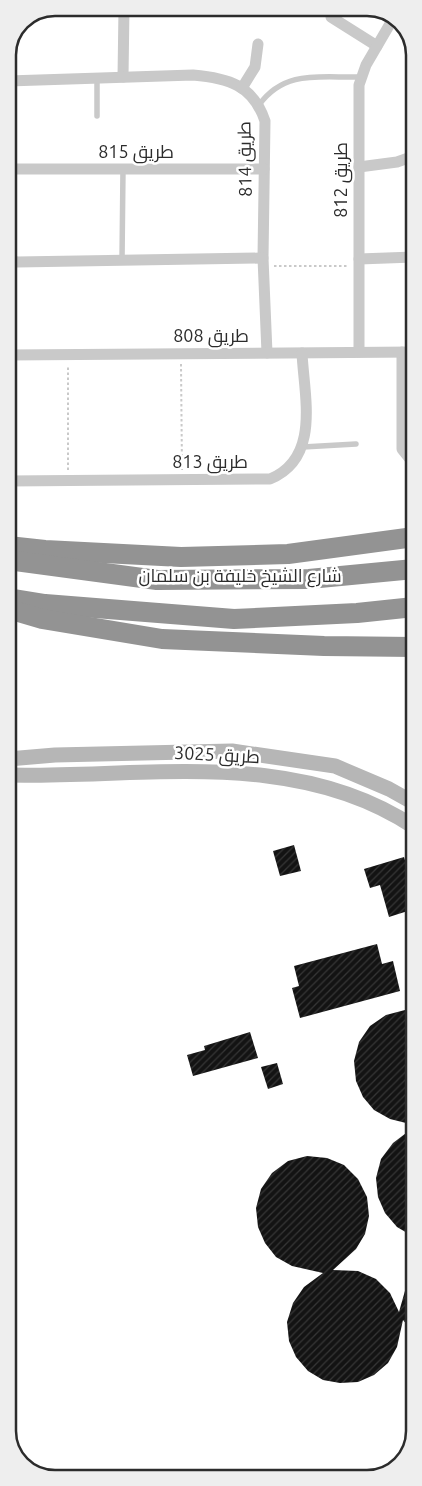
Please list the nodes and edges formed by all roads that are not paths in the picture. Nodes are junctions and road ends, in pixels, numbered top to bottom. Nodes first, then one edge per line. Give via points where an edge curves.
1 (124, 16) edge
2 (331, 18) dead end
3 (390, 24) edge
4 (258, 44) dead end
5 (377, 46) junction
6 (122, 77) junction
7 (360, 77) junction
8 (97, 78) junction
9 (16, 81) edge
10 (242, 88) junction
11 (259, 106) junction
12 (97, 116) dead end
13 (406, 159) edge
14 (359, 168) junction
15 (16, 169) edge
16 (123, 169) junction
17 (264, 169) junction
18 (406, 258) edge
19 (122, 260) junction
20 (16, 262) edge
21 (264, 262) junction
22 (359, 263) junction
23 (359, 352) junction
24 (406, 352) edge
25 (267, 353) junction
26 (302, 353) junction
27 (16, 355) edge
28 (406, 384) edge
29 (356, 444) dead end
30 (303, 447) junction
31 (406, 454) edge
32 (16, 481) edge
33 (406, 538) edge
34 (16, 547) edge
35 (16, 561) edge
36 (406, 570) edge
37 (16, 599) edge
38 (406, 608) edge
39 (16, 611) edge
40 (406, 647) edge
41 (232, 751) junction
42 (77, 754) junction
43 (16, 759) edge
44 (232, 772) junction
45 (16, 775) edge
46 (77, 775) junction
47 (406, 799) edge
48 (406, 822) edge

1 - 6 street
2 - 5 street
3 - 5 street, طريق 812
4 - 10 street via 257,62
5 - 7 street, طريق 812
6 - 8 street, طريق 814
6 - 10 street, طريق 814 via 218,77
7 - 11 lane via 298,78 280,85
7 - 14 street, طريق 812
8 - 9 street, طريق 814
8 - 12 lane
10 - 11 street, طريق 814
11 - 17 street, طريق 814 via 265,121
13 - 14 street
14 - 22 street, طريق 812
15 - 16 street, طريق 815
16 - 17 street, طريق 815
16 - 19 lane
17 - 21 street, طريق 814
18 - 22 street
19 - 20 street
19 - 21 street
21 - 25 street, طريق 814
22 - 23 street, طريق 812
23 - 24 street, طريق 808
23 - 26 street, طريق 808
25 - 26 street, طريق 808
25 - 27 street, طريق 808
26 - 30 street, طريق 813 via 306,431
28 - 31 street via 402,449
29 - 30 lane
30 - 32 street, طريق 813 via 291,467 270,479
33 - 34 highway via 288,554 181,557
35 - 36 highway, شارع الشيخ خليفة بن سلمان via 157,580 309,579
37 - 38 highway, شارع الشيخ خليفة بن سلمان via 234,619
39 - 40 highway via 42,619 162,639
41 - 42 street, طريق 3025
41 - 44 street
41 - 47 street, طريق 3025 via 335,766
42 - 43 street, طريق 3025
42 - 46 street
44 - 46 street, طريق 3025 via 151,771
44 - 48 street, طريق 3025 via 313,783 391,812
45 - 46 street, طريق 3025

